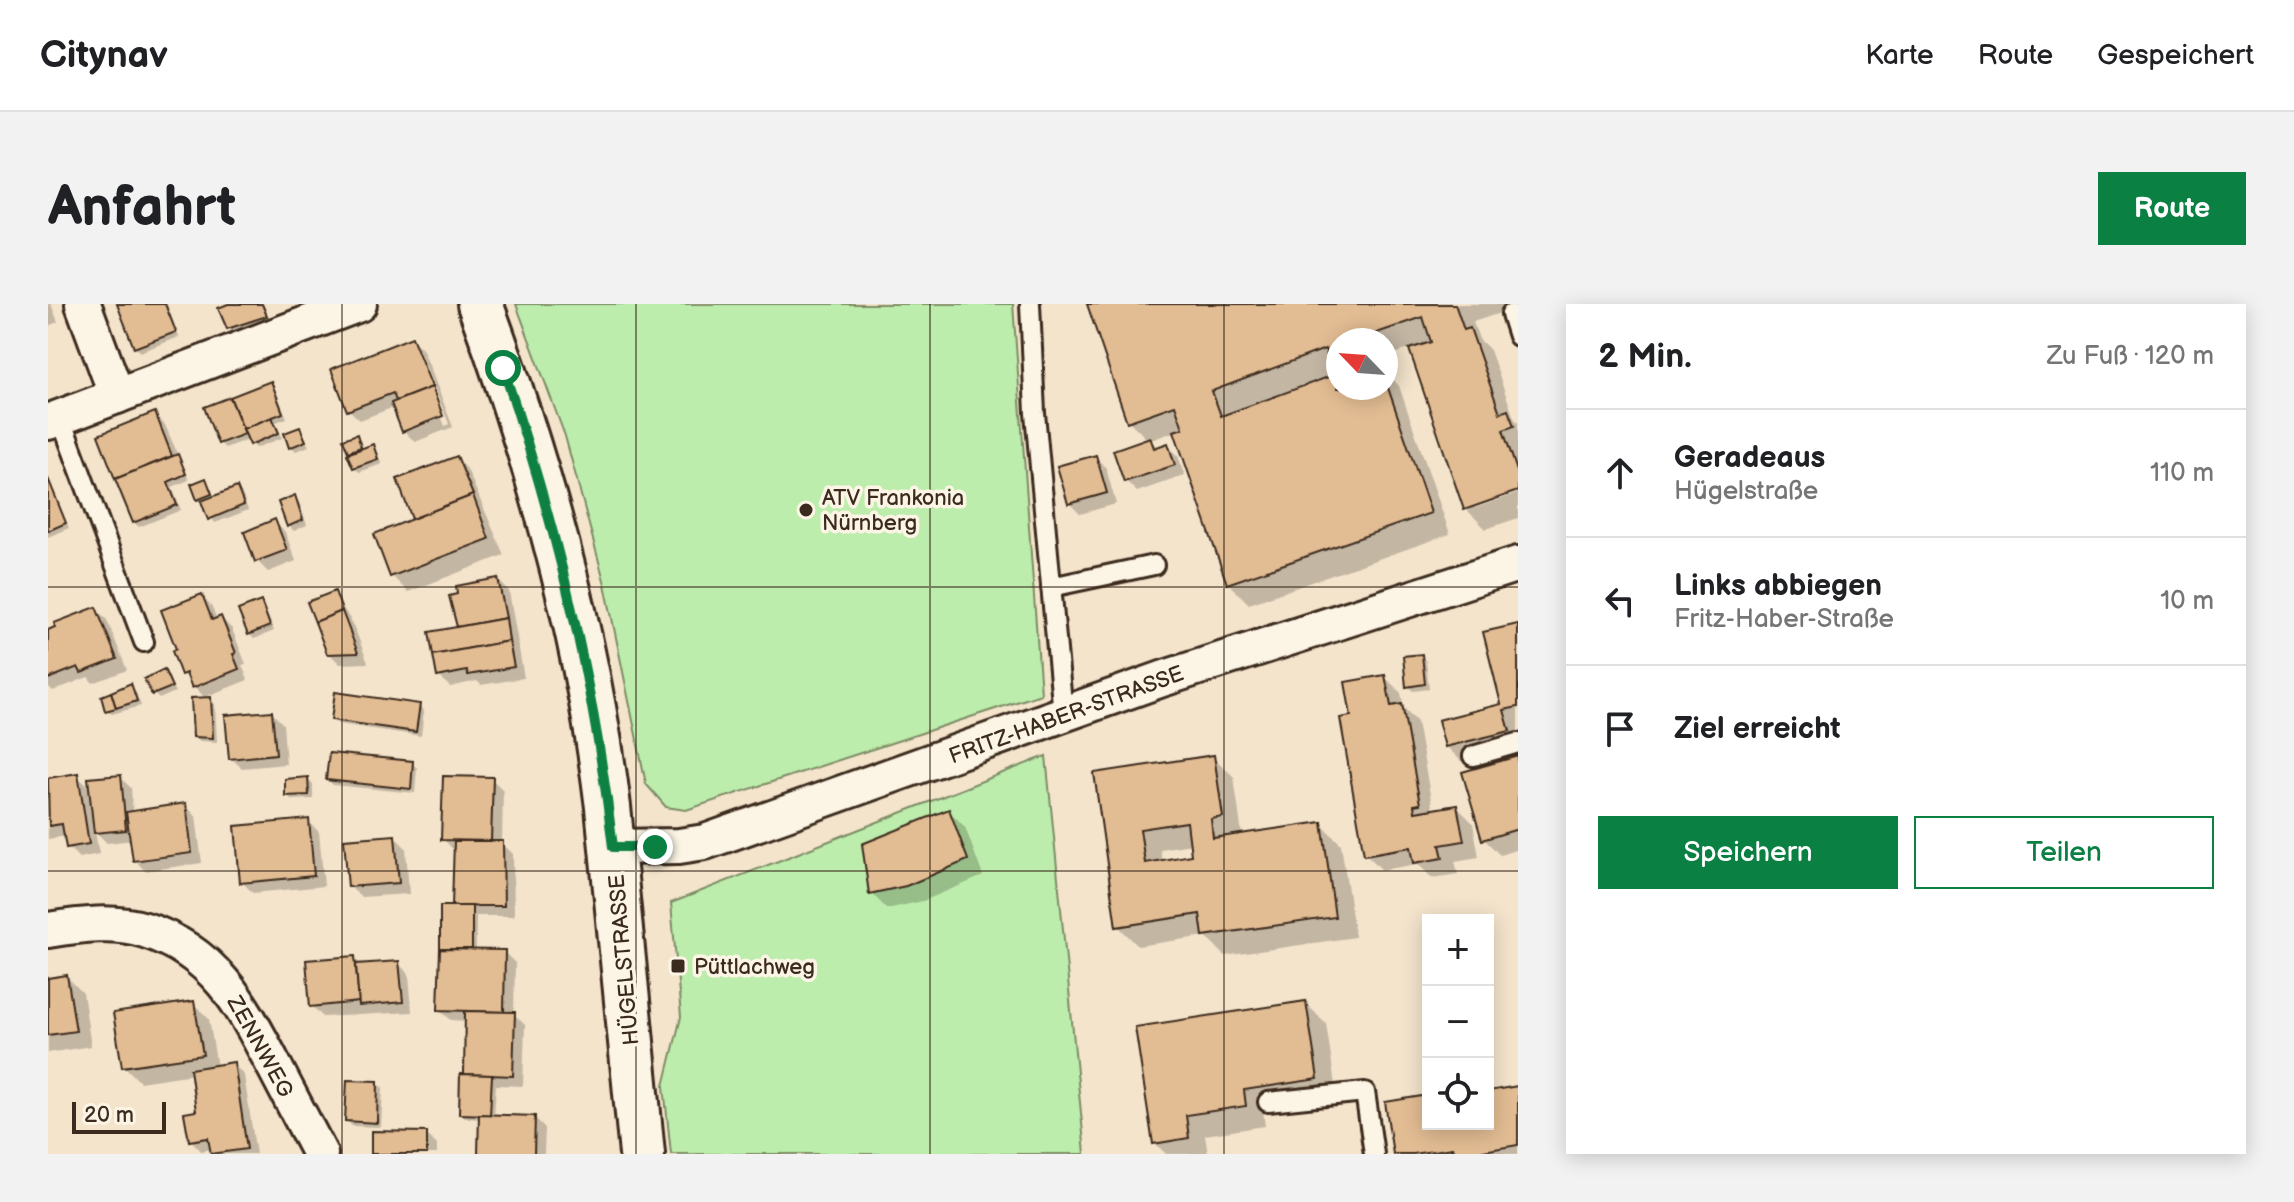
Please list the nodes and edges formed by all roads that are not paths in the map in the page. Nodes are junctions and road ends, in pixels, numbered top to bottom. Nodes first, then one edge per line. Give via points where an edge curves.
1 (83, 304) edge
2 (359, 304) edge
3 (480, 304) edge
4 (1030, 304) edge
5 (1511, 314) dead end
6 (1518, 336) edge
7 (117, 396) junction
8 (54, 419) edge
9 (1518, 564) edge
10 (1154, 565) dead end
11 (1051, 587) junction
12 (144, 642) dead end
13 (1063, 714) junction
14 (1518, 743) edge
15 (1473, 756) dead end
16 (613, 847) junction
17 (48, 930) edge
18 (1268, 1102) dead end
19 (320, 1154) edge
20 (642, 1154) edge
21 (1374, 1154) edge

1 - 7 street
2 - 7 street
3 - 16 street, HÜGELSTRASSE via 535,462 570,592 602,753
4 - 11 lane
5 - 6 lane
7 - 8 street
8 - 12 lane
9 - 13 street, FRITZ-HABER-STRASSE
10 - 11 lane
11 - 13 lane
13 - 16 street, FRITZ-HABER-STRASSE via 705,842
14 - 15 lane
16 - 20 street, HÜGELSTRASSE
17 - 19 street, ZENNWEG via 110,924 144,929 215,972 244,1010
18 - 21 lane via 1365,1092

